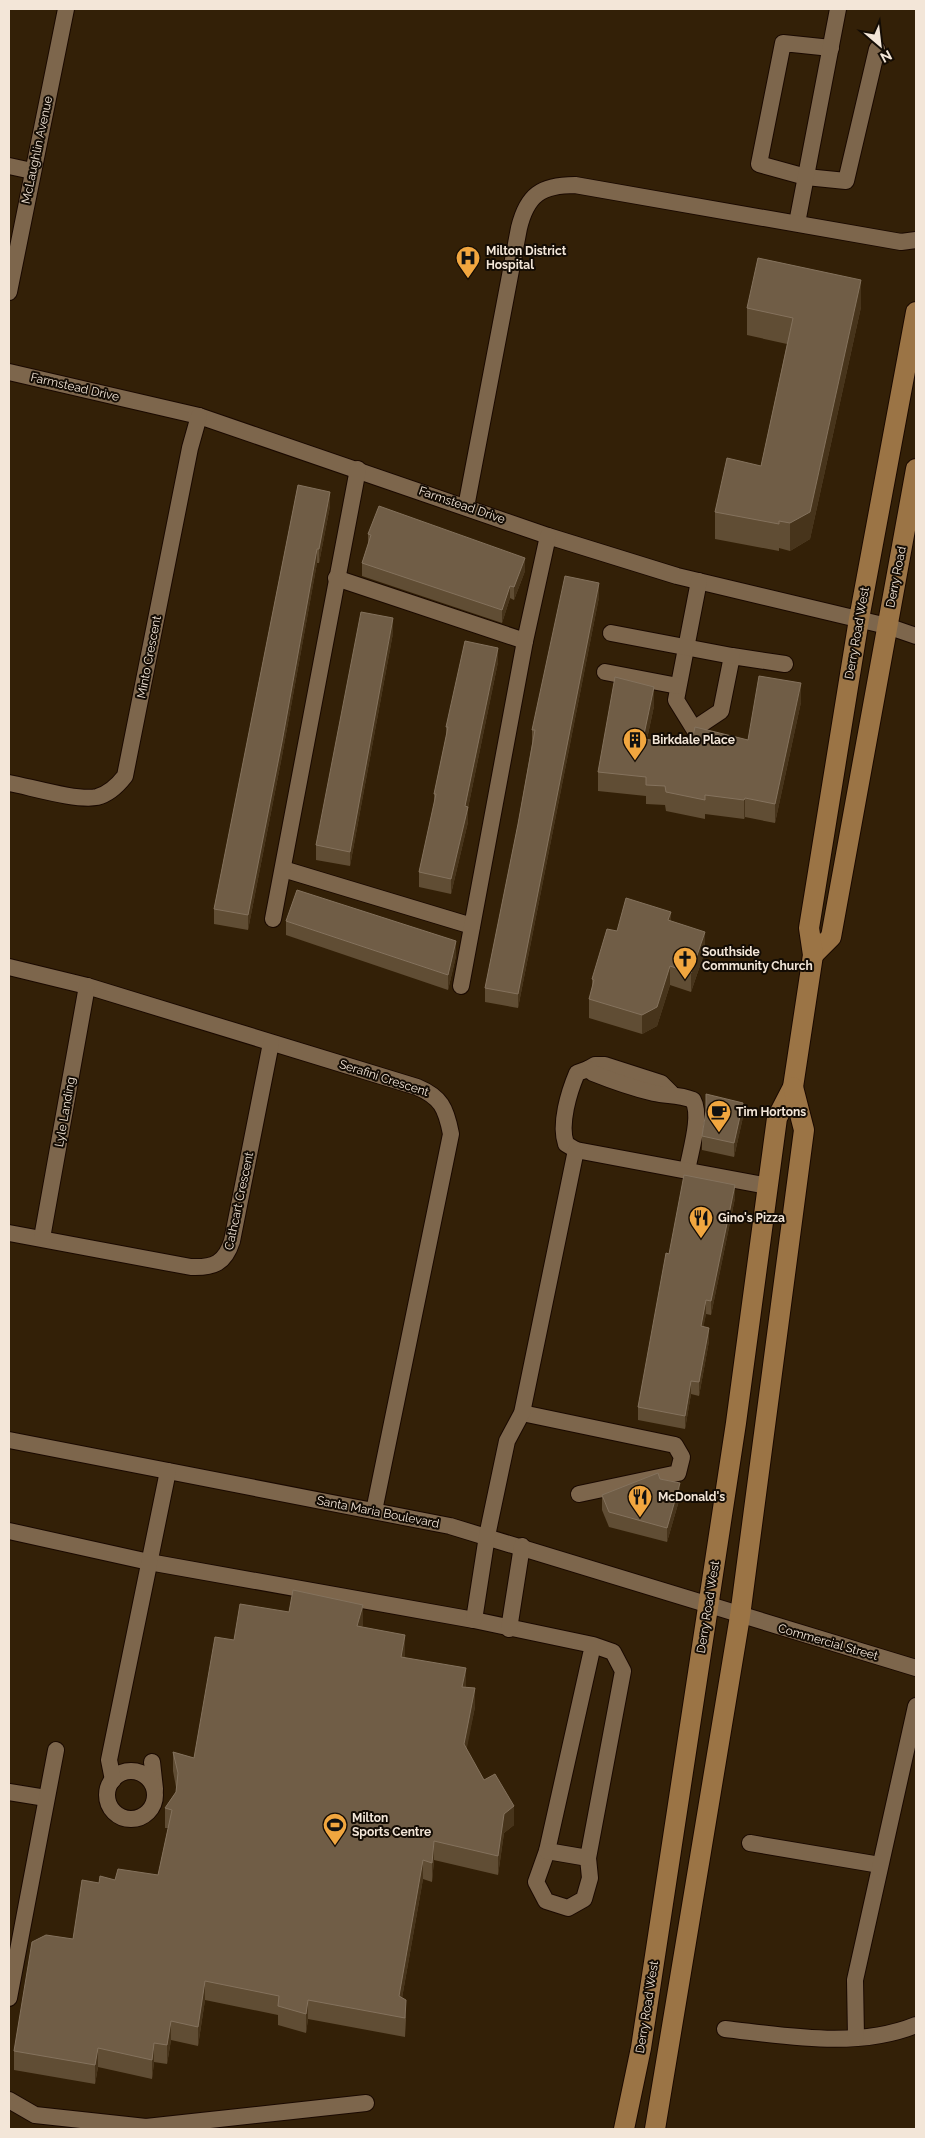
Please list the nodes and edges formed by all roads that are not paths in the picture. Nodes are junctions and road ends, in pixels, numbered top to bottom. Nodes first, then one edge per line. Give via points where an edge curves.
1 (66, 9) edge
2 (838, 9) edge
3 (831, 48) junction
4 (877, 48) dead end
5 (9, 166) edge
6 (32, 171) junction
7 (806, 177) junction
8 (797, 222) junction
9 (916, 240) edge
10 (9, 292) edge
11 (916, 312) edge
12 (9, 372) edge
13 (199, 416) junction
14 (358, 469) junction
15 (916, 469) edge
16 (466, 507) junction
17 (548, 536) junction
18 (336, 578) junction
19 (699, 581) junction
20 (859, 619) junction
21 (887, 626) junction
22 (611, 633) dead end
23 (916, 636) edge
24 (525, 641) junction
25 (687, 646) junction
26 (732, 656) junction
27 (785, 664) dead end
28 (605, 672) dead end
29 (678, 686) junction
30 (9, 783) edge
31 (283, 869) junction
32 (273, 919) dead end
33 (472, 926) junction
34 (812, 956) junction
35 (9, 967) edge
36 (87, 986) junction
37 (461, 986) dead end
38 (272, 1043) junction
39 (794, 1087) junction
40 (576, 1150) junction
41 (687, 1171) junction
42 (768, 1186) junction
43 (9, 1232) edge
44 (42, 1238) junction
45 (522, 1413) junction
46 (9, 1440) edge
47 (168, 1471) junction
48 (579, 1494) dead end
49 (374, 1511) junction
50 (9, 1531) edge
51 (487, 1536) junction
52 (522, 1546) junction
53 (149, 1562) junction
54 (709, 1604) junction
55 (740, 1616) junction
56 (474, 1620) junction
57 (509, 1629) junction
58 (593, 1645) junction
59 (916, 1668) edge
60 (916, 1706) edge
61 (56, 1750) dead end
62 (152, 1762) dead end
63 (112, 1780) junction
64 (155, 1790) junction
65 (9, 1792) edge
66 (46, 1798) junction
67 (750, 1843) dead end
68 (547, 1851) junction
69 (588, 1858) junction
70 (880, 1865) junction
71 (10, 1990) edge
72 (916, 2025) edge
73 (725, 2029) dead end
74 (856, 2036) junction
75 (9, 2100) edge
76 (366, 2103) dead end
77 (624, 2129) edge
78 (655, 2129) edge

1 - 6 street, McLaughlin Avenue
2 - 3 street
3 - 7 street
3 - 7 street via 783,43 759,164
4 - 7 street via 846,181
5 - 6 street
6 - 10 street, McLaughlin Avenue
7 - 8 street
8 - 9 street via 901,242
8 - 16 street via 575,185 558,185 536,194 528,203 519,228
11 - 20 main road, Derry Road West
12 - 13 street, Farmstead Drive
13 - 14 street, Farmstead Drive
13 - 30 street, Minto Crescent via 125,776 110,790 85,798
14 - 16 street, Farmstead Drive
14 - 18 street
15 - 21 main road, Derry Road
16 - 17 street, Farmstead Drive
17 - 19 street, Farmstead Drive
17 - 24 street
18 - 24 street
18 - 31 street
19 - 20 street, Farmstead Drive
19 - 25 street
20 - 21 street, Farmstead Drive
20 - 34 main road, Derry Road West via 809,928
21 - 23 street, Farmstead Drive
21 - 34 main road via 831,937
22 - 25 street
24 - 33 street
25 - 26 street
25 - 29 street
26 - 27 street
26 - 29 street via 722,711 694,729 676,700
28 - 29 street
31 - 32 street
31 - 33 street
33 - 37 street
34 - 39 main road, Derry Road West
35 - 36 street, Serafini Crescent
36 - 38 street, Serafini Crescent
36 - 44 street, Lyle Landing
38 - 44 street, Cathcart Crescent via 228,1254 205,1268
38 - 49 street, Serafini Crescent via 432,1093 448,1116 450,1134
39 - 42 main road, Derry Road West via 777,1118
39 - 55 main road, Derry Road West via 804,1130
40 - 41 street
40 - 41 street via 563,1138 566,1112 577,1074 588,1069 593,1074 642,1090 693,1100 697,1107
40 - 45 street
41 - 42 street
42 - 54 main road, Derry Road West
43 - 44 street, Cathcart Crescent
45 - 48 street via 675,1444 682,1458 678,1473
45 - 51 street via 507,1441
46 - 47 street, Santa Maria Boulevard
47 - 49 street, Santa Maria Boulevard
47 - 53 street
49 - 51 street, Santa Maria Boulevard
50 - 53 street
51 - 52 street, Santa Maria Boulevard
51 - 56 street
52 - 54 street, Santa Maria Boulevard
52 - 57 street
53 - 56 street
53 - 63 street via 109,1760
54 - 55 street, Santa Maria Boulevard
54 - 77 main road, Derry Road West via 641,2048
55 - 59 street, Commercial Street
55 - 78 main road, Derry Road West
56 - 57 street
57 - 58 street
58 - 68 street
58 - 69 street via 613,1652 623,1671
60 - 70 street
61 - 66 street
62 - 64 street
63 - 64 street via 133,1771 147,1777
63 - 64 street via 108,1787 108,1803 112,1810 126,1819 142,1817 149,1812
65 - 66 street
66 - 71 street
67 - 70 street
68 - 69 street
68 - 69 street via 536,1882 546,1901 568,1908 584,1899 590,1878
70 - 74 street via 855,1980
72 - 74 street via 883,2034
73 - 74 street via 817,2040
75 - 76 street via 36,2114 146,2128

